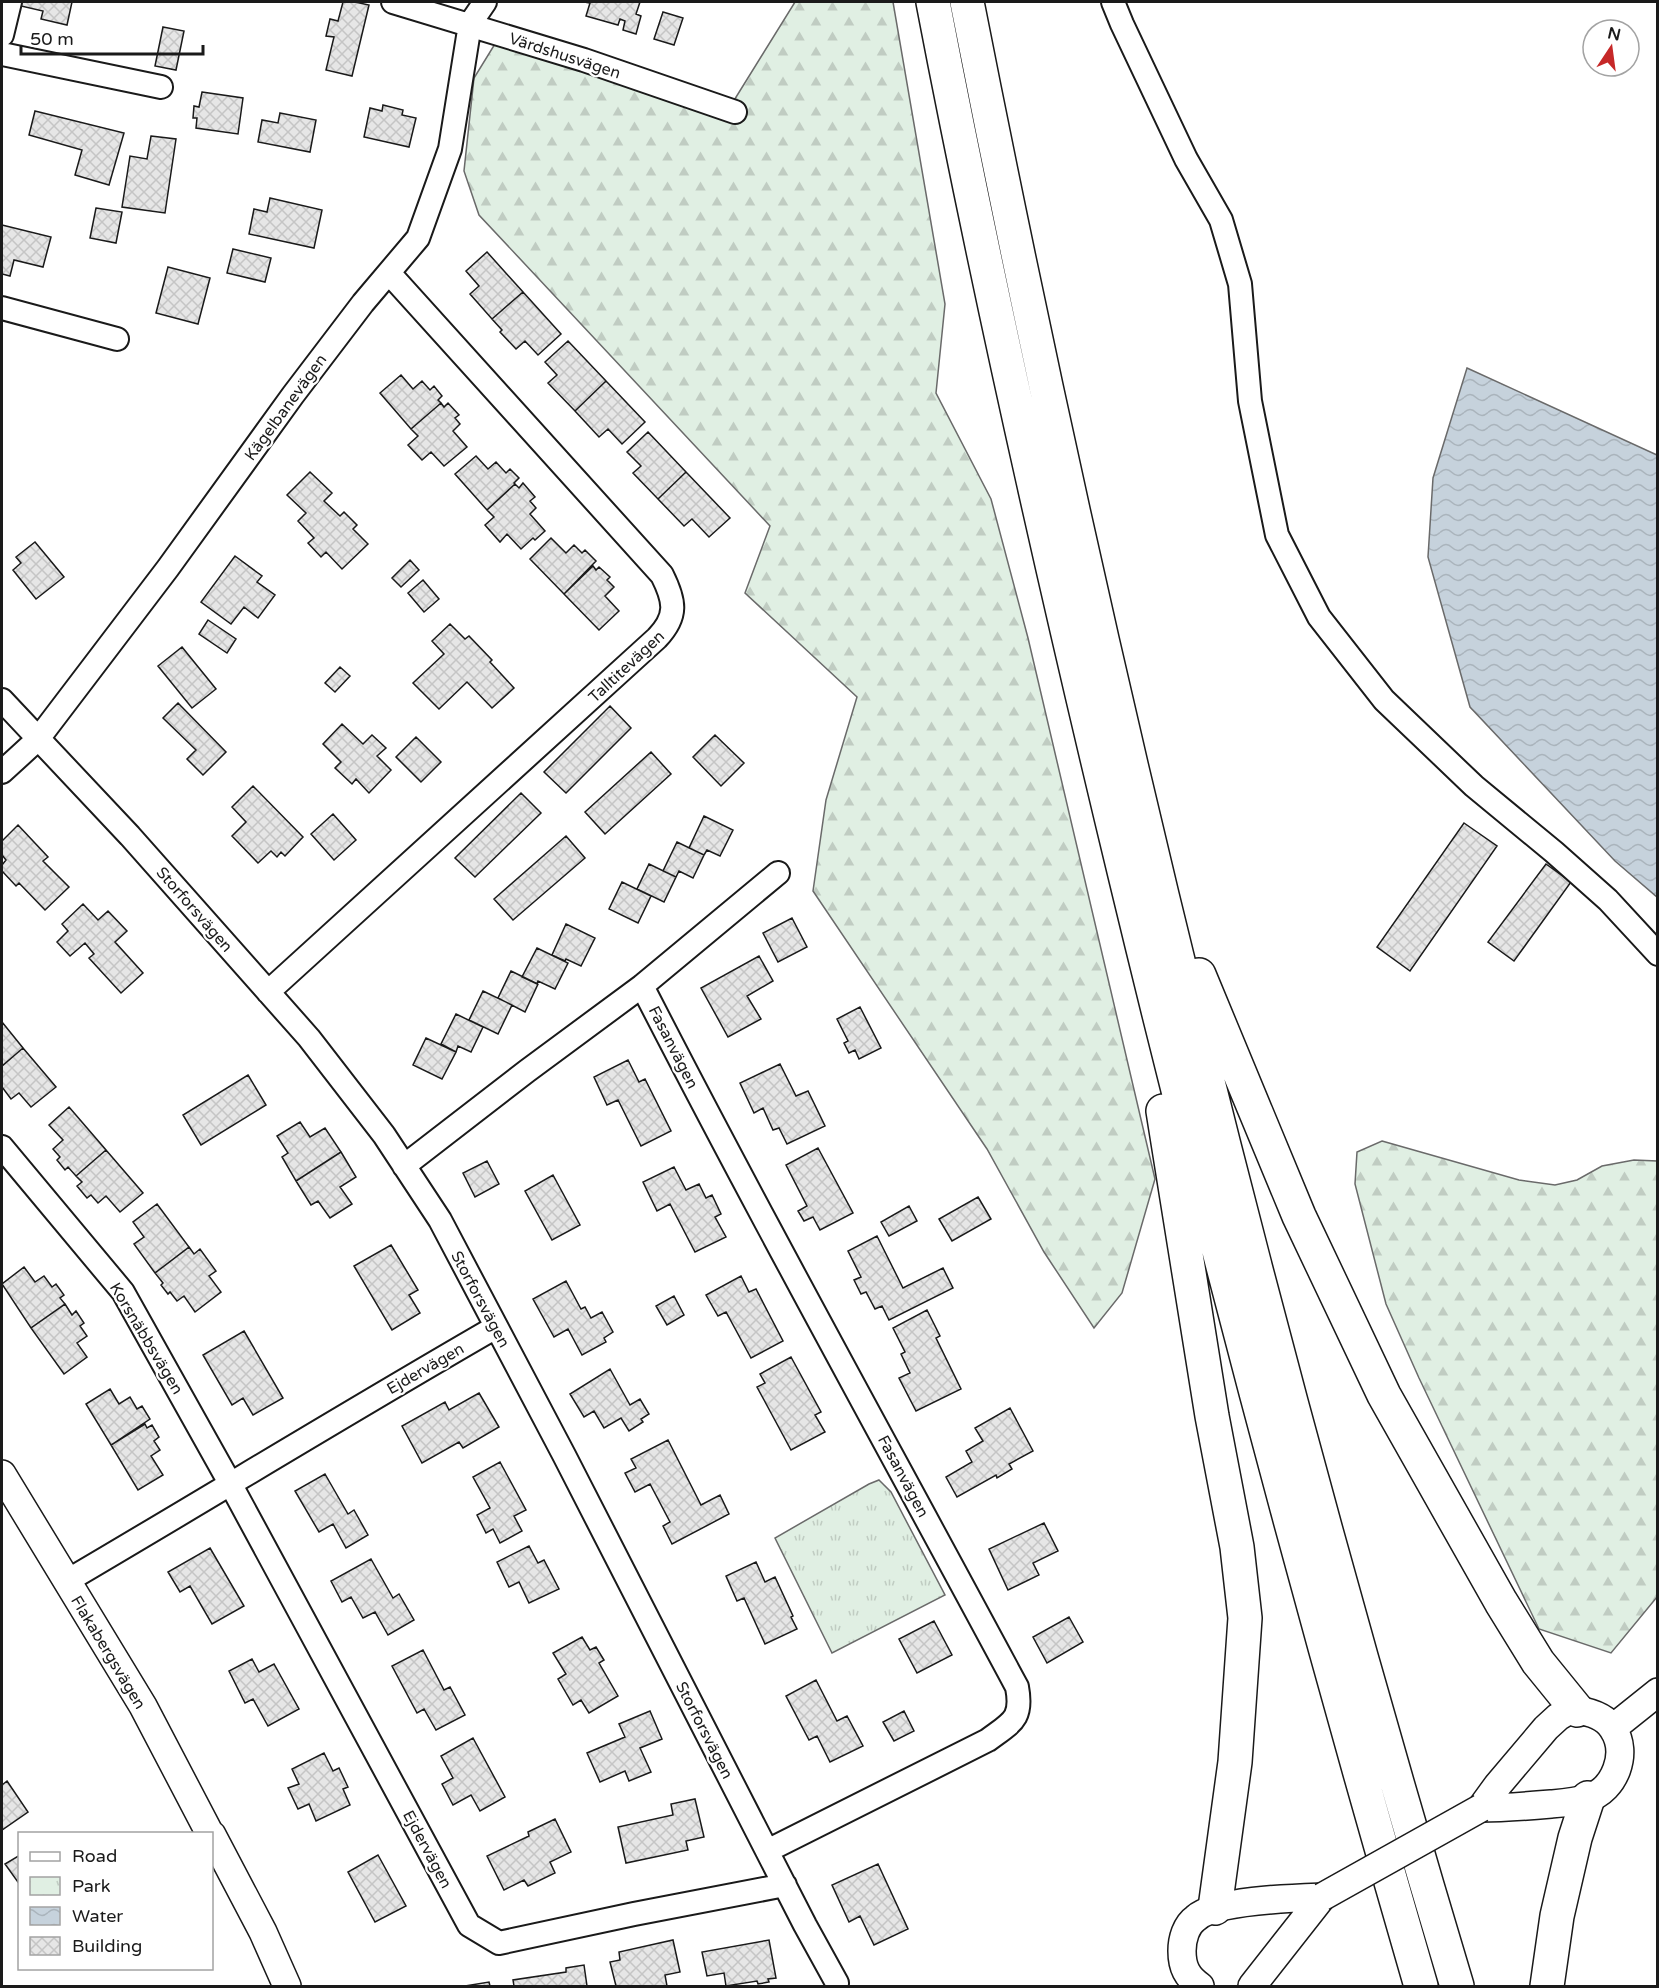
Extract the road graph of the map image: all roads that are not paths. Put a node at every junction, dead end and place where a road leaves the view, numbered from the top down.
1 (10, 2) edge
2 (393, 2) edge
3 (485, 2) edge
4 (933, 2) edge
5 (967, 2) edge
6 (1113, 2) edge
7 (470, 24) junction
8 (2, 35) edge
9 (2, 54) edge
10 (161, 87) dead end
11 (735, 112) dead end
12 (389, 273) junction
13 (2, 308) edge
14 (117, 339) dead end
15 (2, 700) edge
16 (38, 739) junction
17 (2, 772) edge
18 (778, 873) dead end
19 (1141, 877) junction
20 (1658, 954) edge
21 (642, 986) junction
22 (268, 992) junction
23 (2, 1147) edge
24 (404, 1166) junction
25 (496, 1327) junction
26 (2, 1474) edge
27 (231, 1485) junction
28 (67, 1581) junction
29 (1658, 1692) edge
30 (1577, 1710) junction
31 (1613, 1728) junction
32 (1588, 1798) junction
33 (1481, 1809) junction
34 (210, 1832) edge
35 (213, 1838) edge
36 (767, 1851) junction
37 (785, 1885) junction
38 (1322, 1897) junction
39 (1215, 1908) junction
40 (837, 1983) dead end
41 (1191, 1984) edge
42 (287, 1986) edge
43 (1252, 1986) edge
44 (1421, 1986) edge
45 (1457, 1986) edge
46 (1547, 1986) edge

1 - 8 street
2 - 7 street, Värdshusvägen
3 - 7 street, Kägelbanevägen
4 - 19 highway
5 - 19 highway
6 - 20 street
7 - 11 street, Värdshusvägen
7 - 12 street, Kägelbanevägen
9 - 10 street
12 - 16 street, Kägelbanevägen
12 - 22 street, Talltitevägen
13 - 14 street
15 - 16 street, Storforsvägen
16 - 17 street, Kägelbanevägen
16 - 22 street, Storforsvägen
18 - 21 street, Fasanvägen
19 - 30 highway
19 - 39 highway
19 - 44 highway
19 - 45 highway
21 - 24 street, Fasanvägen
21 - 36 street, Fasanvägen
22 - 24 street, Storforsvägen
23 - 27 street, Korsnäbbsvägen
24 - 25 street, Storforsvägen
25 - 27 street, Ejdervägen
25 - 36 street, Storforsvägen
26 - 28 street, Flakabergsvägen
27 - 28 street, Ejdervägen
27 - 37 street, Ejdervägen
28 - 34 street, Flakabergsvägen
29 - 31 street
30 - 31 street
30 - 33 street
31 - 32 street
32 - 33 street
32 - 46 highway
33 - 38 street, bridge
35 - 42 street, Flakabergsvägen
36 - 37 street, Storforsvägen
37 - 40 street, Storforsvägen
38 - 39 street
38 - 43 street
39 - 41 street

